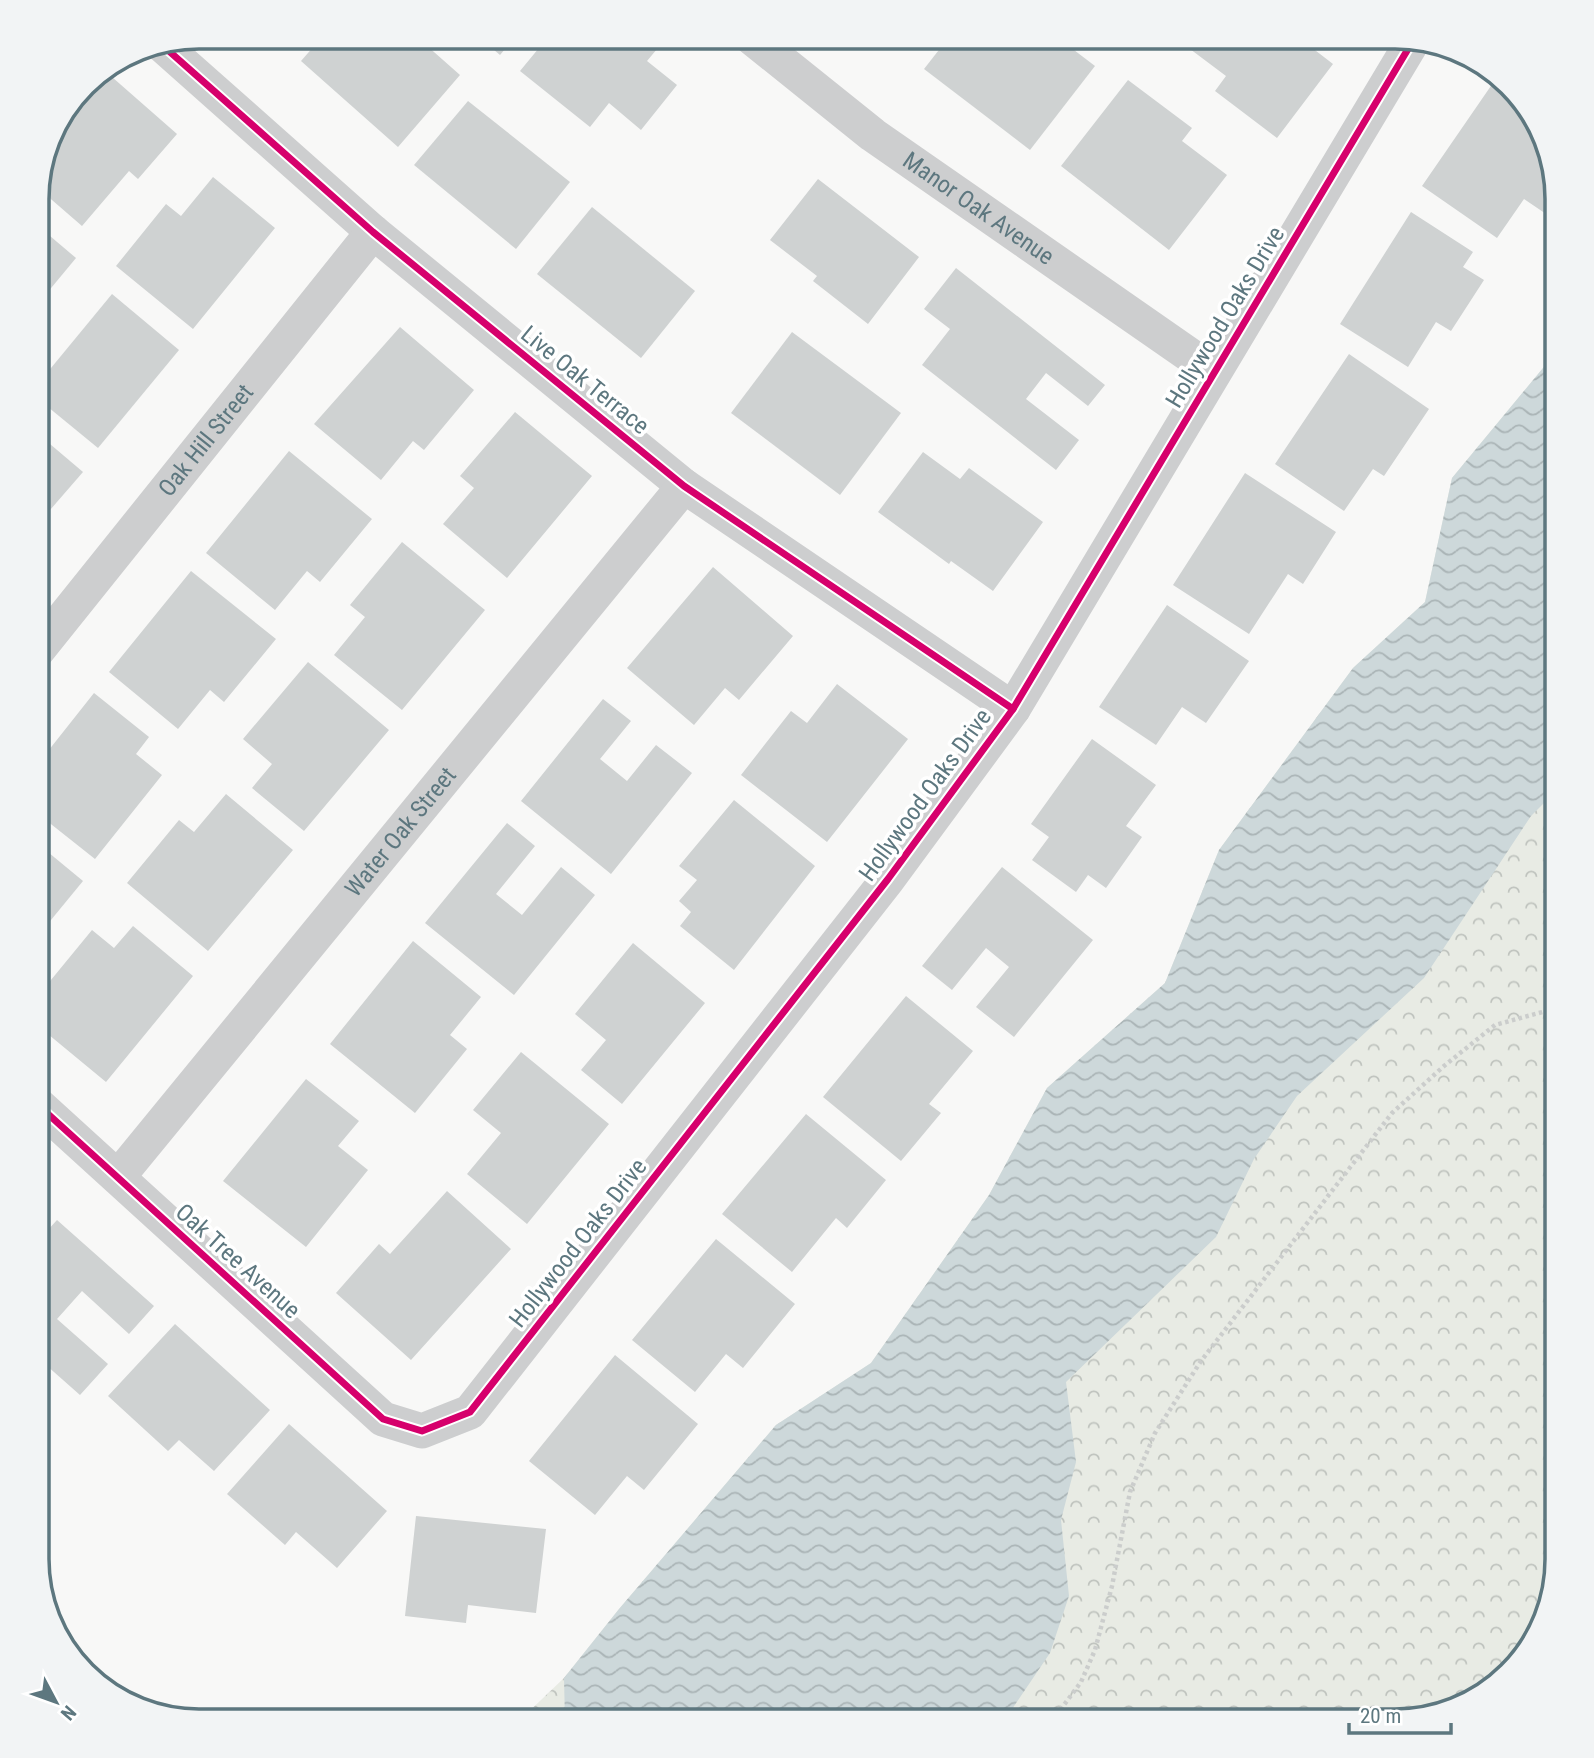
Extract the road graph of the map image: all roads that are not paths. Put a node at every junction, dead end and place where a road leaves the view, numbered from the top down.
1 (766, 49) edge
2 (1406, 49) edge
3 (171, 52) edge
4 (373, 232) junction
5 (1214, 372) junction
6 (684, 486) junction
7 (49, 636) edge
8 (1013, 709) junction
9 (49, 1115) edge
10 (118, 1177) junction
11 (422, 1431) joint

1 - 5 street, Manor Oak Avenue
2 - 5 street, Hollywood Oaks Drive
3 - 4 street, Live Oak Terrace
4 - 6 street, Live Oak Terrace
4 - 7 street, Oak Hill Street
5 - 8 street, Hollywood Oaks Drive
6 - 8 street, Live Oak Terrace
6 - 10 street, Water Oak Street
8 - 11 street, Hollywood Oaks Drive
9 - 10 street, Oak Tree Avenue
10 - 11 street, Oak Tree Avenue

